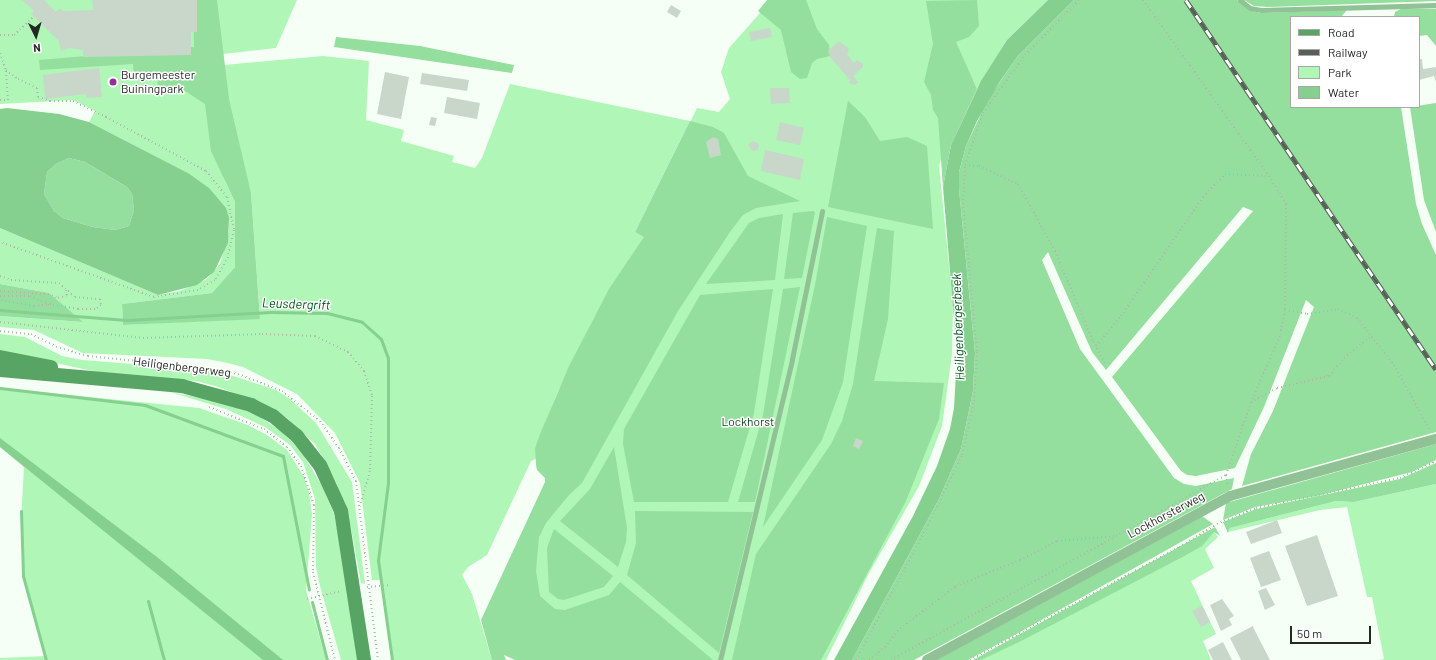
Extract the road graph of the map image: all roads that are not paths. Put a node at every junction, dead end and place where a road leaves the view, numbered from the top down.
1 (1240, 0) edge
2 (1436, 5) edge
3 (822, 211) dead end
4 (0, 357) edge
5 (0, 370) edge
6 (102, 378) junction
7 (1434, 436) edge
8 (364, 660) edge
9 (720, 660) edge
10 (927, 660) edge

1 - 2 lane
3 - 9 lane
4 - 6 main road, Heiligenbergerweg
5 - 6 main road, Heiligenbergerweg
6 - 8 main road, Heiligenbergerweg
7 - 10 street, Lockhorsterweg

